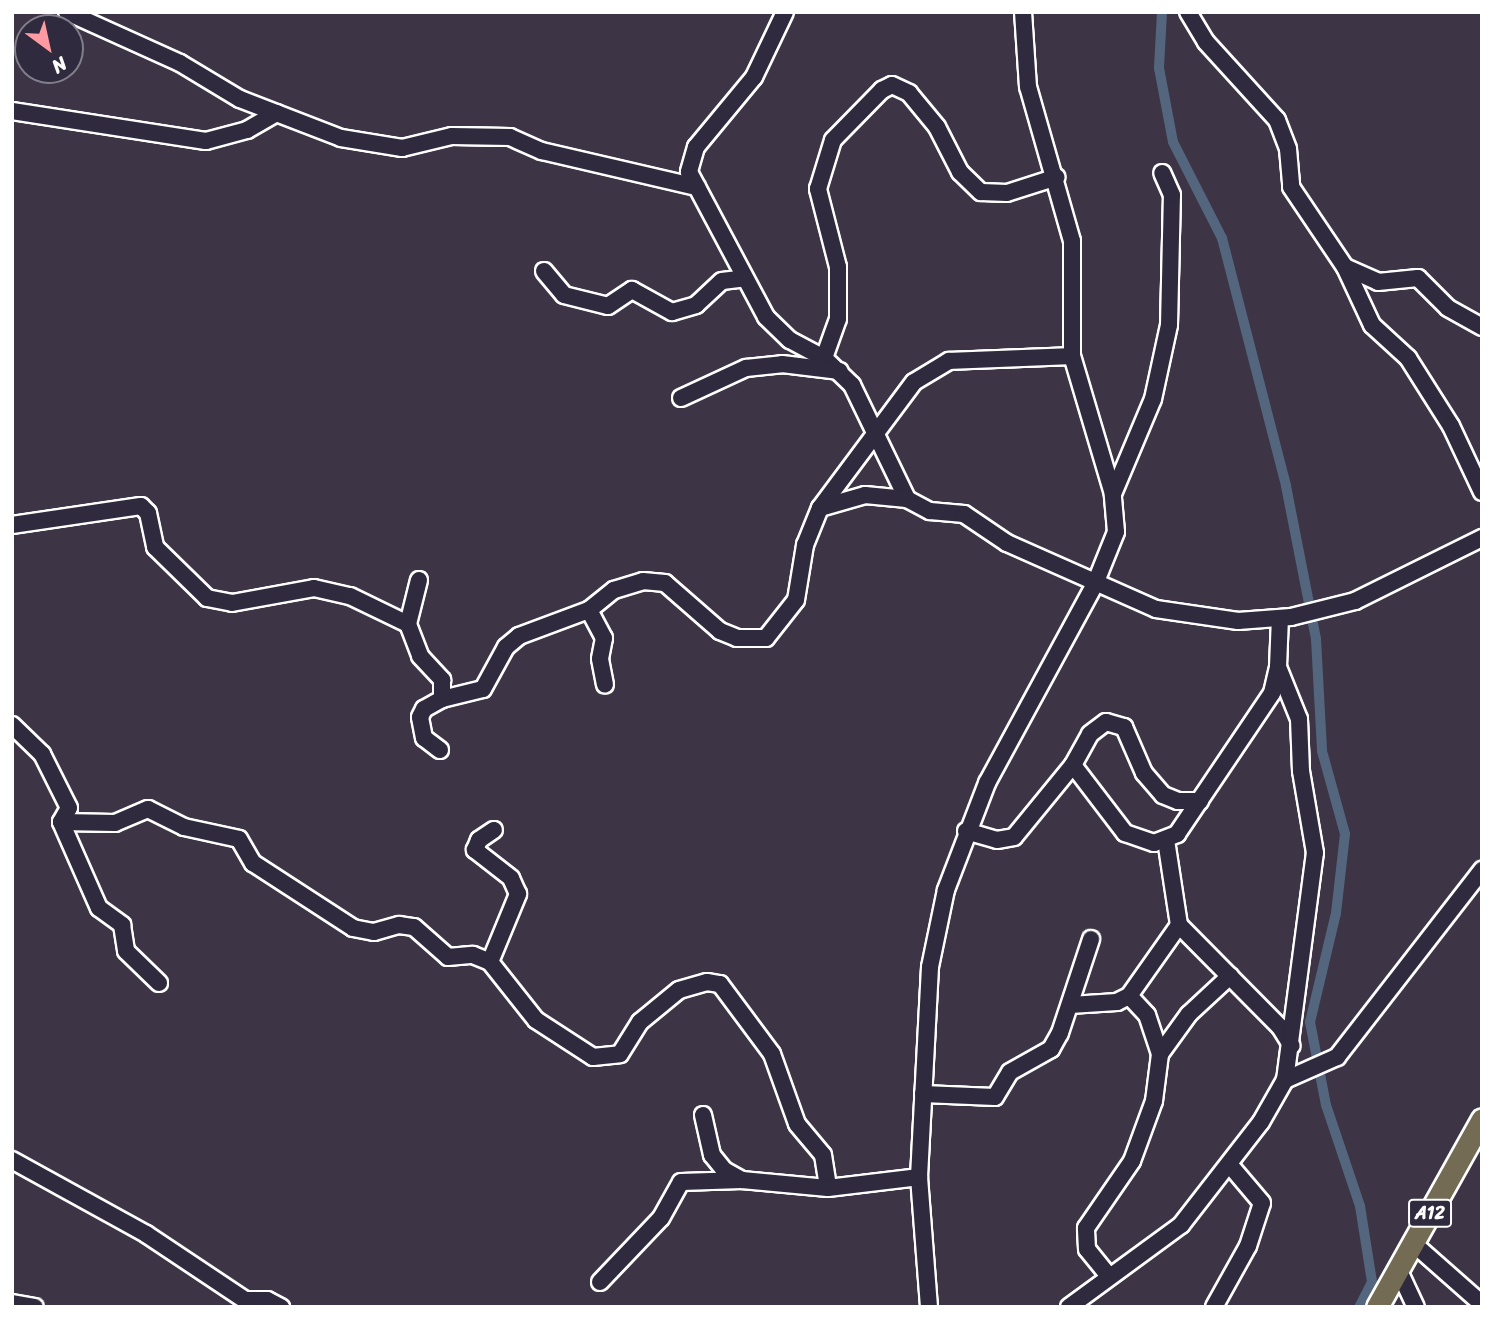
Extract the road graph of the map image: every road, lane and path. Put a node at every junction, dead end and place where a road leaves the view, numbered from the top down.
1 (67, 12) edge
2 (785, 12) edge
3 (1023, 12) edge
4 (1188, 12) edge
5 (12, 111) edge
6 (276, 113) junction
7 (1162, 173) dead end
8 (1057, 177) junction
9 (696, 187) junction
10 (1345, 267) junction
11 (544, 271) dead end
12 (745, 278) junction
13 (1482, 327) edge
14 (1072, 356) junction
15 (824, 358) junction
16 (840, 371) junction
17 (681, 398) dead end
18 (875, 434) junction
19 (1482, 492) edge
20 (1113, 495) junction
21 (907, 499) junction
22 (820, 508) junction
23 (12, 525) edge
24 (1482, 538) edge
25 (419, 580) dead end
26 (1095, 584) junction
27 (589, 610) junction
28 (1285, 617) junction
29 (408, 624) junction
30 (1278, 667) junction
31 (605, 685) dead end
32 (442, 699) junction
33 (12, 725) edge
34 (440, 750) dead end
35 (1073, 765) junction
36 (1200, 801) junction
37 (61, 822) junction
38 (494, 830) dead end
39 (966, 831) junction
40 (1166, 840) junction
41 (1482, 870) edge
42 (1179, 925) junction
43 (1091, 939) dead end
44 (490, 962) junction
45 (1230, 976) junction
46 (159, 983) dead end
47 (1129, 996) junction
48 (1070, 1005) junction
49 (1292, 1045) junction
50 (1160, 1054) junction
51 (1285, 1080) junction
52 (923, 1094) junction
53 (703, 1115) dead end
54 (1482, 1119) edge
55 (12, 1160) edge
56 (1229, 1164) junction
57 (919, 1177) junction
58 (742, 1180) junction
59 (828, 1188) junction
60 (1414, 1244) junction
61 (1399, 1271) junction
62 (1108, 1275) junction
63 (600, 1282) dead end
64 (12, 1303) edge
65 (1482, 1304) edge
66 (35, 1307) edge
67 (281, 1307) edge
68 (929, 1307) edge
69 (1069, 1307) edge
70 (1214, 1307) edge
71 (1377, 1307) edge
72 (1416, 1307) edge

1 - 6 street
2 - 9 street
3 - 8 street
4 - 10 street
5 - 6 street
6 - 9 street
7 - 20 street
8 - 14 street
8 - 15 street
9 - 12 street
10 - 13 street
10 - 19 street
11 - 12 street
12 - 15 street
14 - 18 street
14 - 20 street
15 - 16 street
16 - 17 street
16 - 18 street
18 - 21 street
18 - 22 street
20 - 26 street
21 - 22 street
21 - 26 street
22 - 27 street
23 - 29 street
24 - 28 street
25 - 29 street
26 - 28 street
26 - 39 street
27 - 31 street
27 - 32 street
28 - 30 street
29 - 32 street
30 - 36 street
30 - 49 street
32 - 34 street
33 - 37 street
35 - 36 street
35 - 39 street
35 - 40 street
36 - 40 street
37 - 44 street
37 - 46 street
38 - 44 street
39 - 52 street
40 - 42 street
41 - 51 street
42 - 45 street
42 - 47 street
43 - 48 street
44 - 59 street
45 - 49 street
45 - 50 street
47 - 48 street
47 - 50 street
48 - 52 street
49 - 51 street
50 - 62 street
51 - 56 street
52 - 57 street
53 - 58 street
54 - 60 main road, A12
55 - 67 street
56 - 62 street
56 - 70 street
57 - 59 street
57 - 68 street
58 - 59 street
58 - 63 street
60 - 61 main road, A12
60 - 65 street
61 - 71 main road, A12
61 - 72 street
62 - 69 street
64 - 66 street

